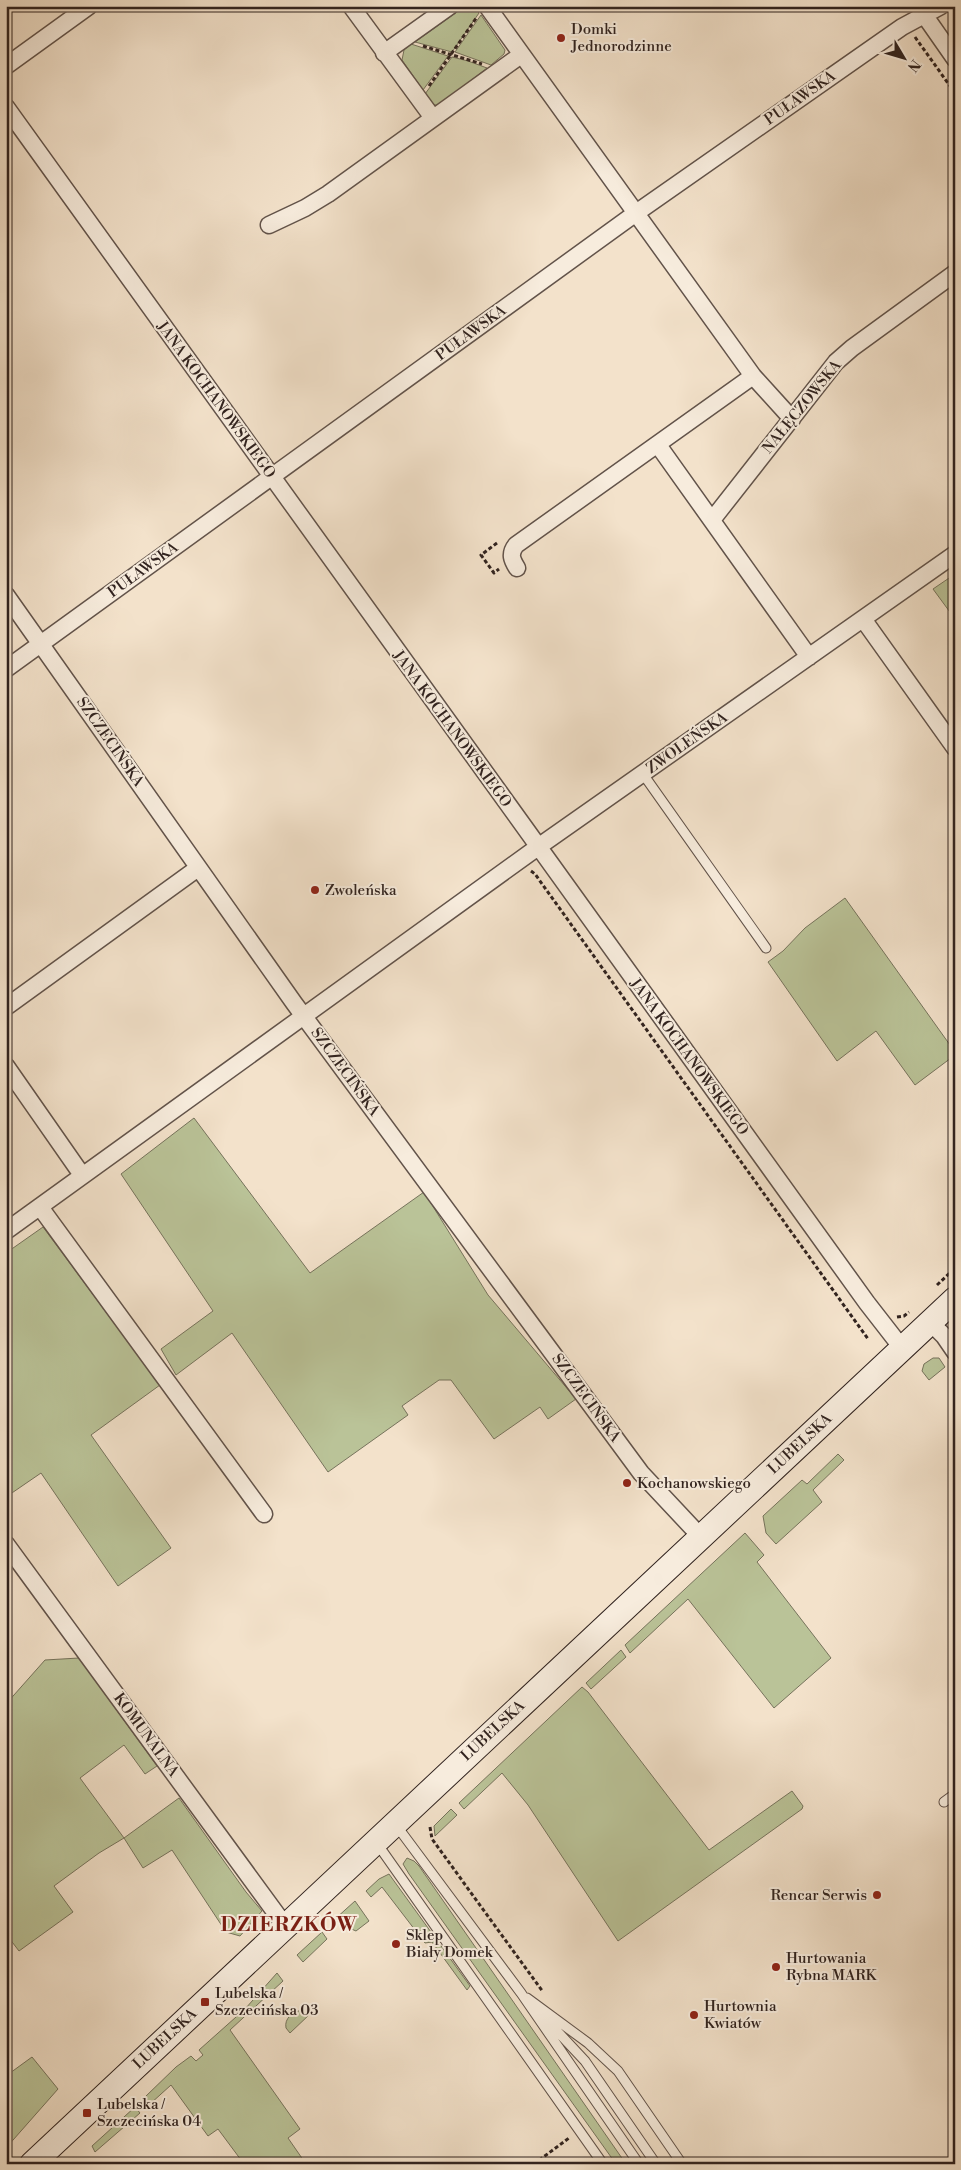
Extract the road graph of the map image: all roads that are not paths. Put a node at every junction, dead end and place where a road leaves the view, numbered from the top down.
1 (89, 6) edge
2 (351, 6) edge
3 (450, 6) edge
4 (942, 6) edge
5 (483, 10) edge
6 (921, 11) edge
7 (384, 53) junction
8 (521, 55) junction
9 (955, 59) edge
10 (6, 66) edge
11 (6, 107) edge
12 (433, 118) junction
13 (636, 213) junction
14 (268, 226) dead end
15 (955, 273) edge
16 (754, 376) junction
17 (792, 419) junction
18 (658, 444) junction
19 (272, 476) junction
20 (712, 520) junction
21 (955, 554) edge
22 (517, 568) dead end
23 (6, 595) edge
24 (863, 619) junction
25 (42, 644) junction
26 (808, 657) junction
27 (6, 669) edge
28 (955, 748) edge
29 (643, 774) junction
30 (538, 848) junction
31 (198, 868) junction
32 (766, 948) dead end
33 (6, 1006) edge
34 (304, 1016) junction
35 (6, 1066) edge
36 (82, 1175) junction
37 (40, 1206) junction
38 (6, 1231) edge
39 (945, 1293) edge
40 (921, 1315) junction
41 (902, 1348) junction
42 (955, 1352) edge
43 (264, 1514) dead end
44 (701, 1537) junction
45 (6, 1544) edge
46 (955, 1794) edge
47 (944, 1802) dead end
48 (395, 1824) junction
49 (376, 1842) junction
50 (286, 1927) junction
51 (521, 1993) junction
52 (32, 2164) edge
53 (603, 2164) edge
54 (639, 2164) edge
55 (656, 2164) edge
56 (682, 2164) edge

1 - 10 street
2 - 7 street
3 - 7 street
4 - 6 street, PUŁAWSKA
5 - 8 street
6 - 9 street
6 - 13 street, PUŁAWSKA
7 - 12 street
8 - 12 street
8 - 13 street
11 - 19 street, JANA KOCHANOWSKIEGO
12 - 14 street
13 - 16 street
13 - 19 street, PUŁAWSKA
15 - 17 street, NAŁĘCZOWSKA
16 - 17 street
16 - 18 street
17 - 20 street, NAŁĘCZOWSKA
18 - 20 street
18 - 22 street
19 - 25 street, PUŁAWSKA
19 - 30 street, JANA KOCHANOWSKIEGO
20 - 26 street
21 - 24 street, ZWOLEŃSKA
23 - 25 street, SZCZECIŃSKA
24 - 26 street, ZWOLEŃSKA
24 - 28 street
25 - 27 street, PUŁAWSKA
25 - 31 street, SZCZECIŃSKA
26 - 29 street, ZWOLEŃSKA
29 - 30 street, ZWOLEŃSKA
29 - 32 lane
30 - 34 street, ZWOLEŃSKA
30 - 41 street, JANA KOCHANOWSKIEGO
31 - 33 street
31 - 34 street, SZCZECIŃSKA
34 - 36 street, ZWOLEŃSKA
34 - 44 street, SZCZECIŃSKA
35 - 36 street
36 - 37 street, ZWOLEŃSKA
37 - 38 street, ZWOLEŃSKA
37 - 43 street
39 - 40 main road, LUBELSKA
40 - 41 main road, LUBELSKA
40 - 42 street
41 - 44 main road, LUBELSKA
44 - 48 main road, LUBELSKA
45 - 50 street, KOMUNALNA
46 - 47 lane
48 - 49 main road, LUBELSKA
48 - 51 lane
49 - 50 main road, LUBELSKA
49 - 53 lane
50 - 52 main road, LUBELSKA
51 - 54 lane
51 - 55 lane
51 - 56 lane

